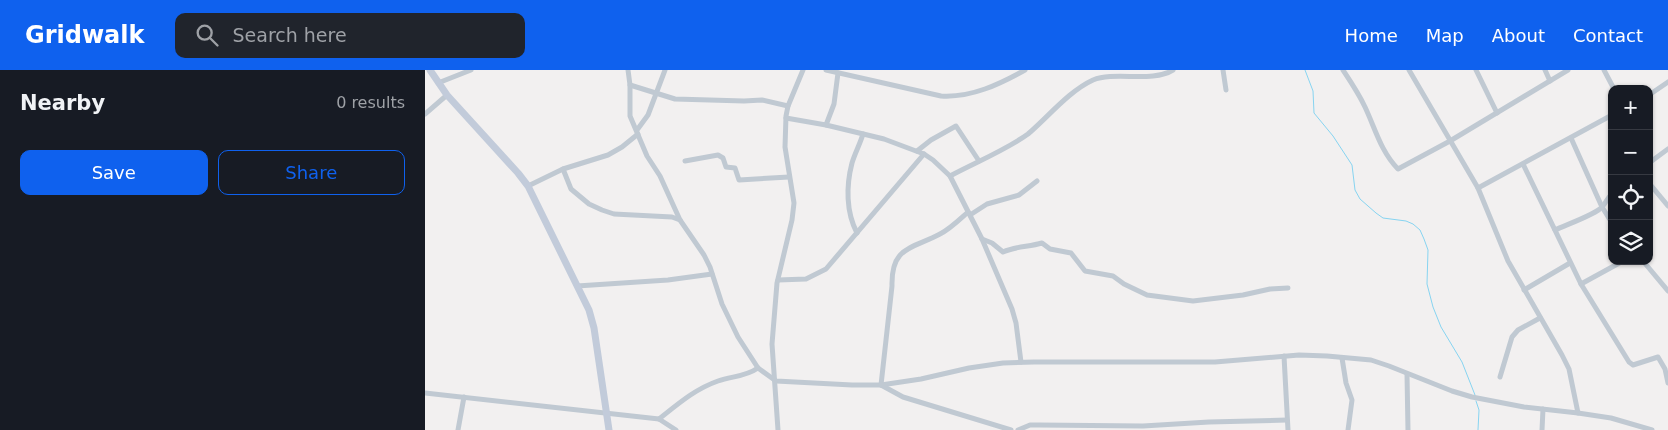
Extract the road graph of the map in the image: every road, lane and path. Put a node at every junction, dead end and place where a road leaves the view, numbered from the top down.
1 (430, 70) edge
2 (471, 70) edge
3 (628, 70) edge
4 (665, 70) edge
5 (803, 70) edge
6 (826, 70) edge
7 (1025, 70) edge
8 (1173, 70) edge
9 (1223, 70) edge
10 (1343, 70) edge
11 (1409, 70) edge
12 (1476, 70) edge
13 (1545, 70) edge
14 (1568, 70) edge
15 (1604, 70) edge
16 (838, 73) junction
17 (1550, 81) junction
18 (1668, 82) edge
19 (438, 83) junction
20 (1612, 85) edge
21 (630, 86) junction
22 (1226, 90) dead end
23 (1653, 92) edge
24 (656, 94) junction
25 (447, 95) junction
26 (788, 106) junction
27 (1497, 113) junction
28 (425, 114) edge
29 (1608, 117) edge
30 (786, 118) junction
31 (827, 125) junction
32 (637, 132) junction
33 (863, 134) junction
34 (1571, 138) junction
35 (1450, 141) junction
36 (1668, 149) edge
37 (917, 151) junction
38 (923, 154) junction
39 (1653, 160) edge
40 (685, 161) dead end
41 (979, 161) junction
42 (1523, 164) junction
43 (563, 169) junction
44 (950, 176) junction
45 (789, 177) junction
46 (1037, 181) dead end
47 (529, 186) junction
48 (1477, 188) junction
49 (1653, 188) edge
50 (1608, 198) edge
51 (1668, 206) edge
52 (1602, 207) junction
53 (969, 214) junction
54 (680, 220) junction
55 (1610, 220) edge
56 (1555, 230) junction
57 (857, 233) junction
58 (982, 239) junction
59 (1571, 263) junction
60 (1616, 265) edge
61 (1646, 265) edge
62 (712, 274) junction
63 (778, 280) junction
64 (1581, 284) junction
65 (577, 286) junction
66 (1289, 288) dead end
67 (1524, 290) junction
68 (1668, 291) edge
69 (1540, 318) junction
70 (1284, 356) junction
71 (1342, 358) junction
72 (1021, 362) junction
73 (759, 368) junction
74 (1667, 368) edge
75 (1407, 374) junction
76 (1500, 377) dead end
77 (776, 380) junction
78 (1668, 382) edge
79 (881, 384) junction
80 (425, 393) edge
81 (464, 397) junction
82 (1543, 409) junction
83 (1578, 412) junction
84 (608, 413) junction
85 (659, 419) junction
86 (1287, 420) junction
87 (1001, 429) edge
88 (457, 430) edge
89 (609, 430) edge
90 (676, 430) edge
91 (779, 430) edge
92 (1011, 430) edge
93 (1018, 430) edge
94 (1288, 430) edge
95 (1348, 430) edge
96 (1408, 430) edge
97 (1542, 430) edge
98 (1652, 430) edge

1 - 19 street
2 - 19 street
3 - 21 street
4 - 24 street
5 - 26 street
6 - 16 street
7 - 16 street
8 - 41 street
9 - 22 street
10 - 35 street
11 - 35 street
12 - 27 street
13 - 17 street
14 - 17 street
15 - 20 street
16 - 31 street
17 - 27 street
18 - 23 street
19 - 25 street
21 - 24 street
21 - 32 street
24 - 26 street
24 - 32 street
25 - 28 street
25 - 47 street
26 - 30 street
27 - 35 street
29 - 34 street
30 - 31 street
30 - 45 street
31 - 33 street
32 - 43 street
32 - 54 street
33 - 37 street
33 - 57 street
34 - 42 street
34 - 52 street
35 - 48 street
36 - 39 street
37 - 38 street
37 - 41 street
38 - 44 street
38 - 57 street
40 - 45 street
41 - 44 street
42 - 48 street
42 - 56 street
43 - 47 street
43 - 54 street
44 - 53 street
45 - 63 street
46 - 53 street
47 - 65 street
48 - 67 street
49 - 51 street
50 - 52 street
52 - 55 street
52 - 56 street
53 - 58 street
53 - 79 street
54 - 62 street
56 - 59 street
57 - 63 street
58 - 66 street
58 - 72 street
59 - 64 street
59 - 67 street
60 - 64 street
61 - 68 street
62 - 65 street
62 - 73 street
63 - 77 street
64 - 74 street
65 - 84 street
67 - 69 street
69 - 76 street
69 - 83 street
70 - 71 street
70 - 72 street
70 - 86 street
71 - 75 street
71 - 95 street
72 - 79 street
73 - 77 street
73 - 85 street
74 - 78 street
75 - 82 street
75 - 96 street
77 - 79 street
77 - 91 street
79 - 87 street
80 - 81 street
81 - 84 street
81 - 88 street
82 - 83 street
82 - 97 street
83 - 98 street
84 - 85 street
84 - 89 street
85 - 90 street
86 - 93 street
86 - 94 street
87 - 92 street

